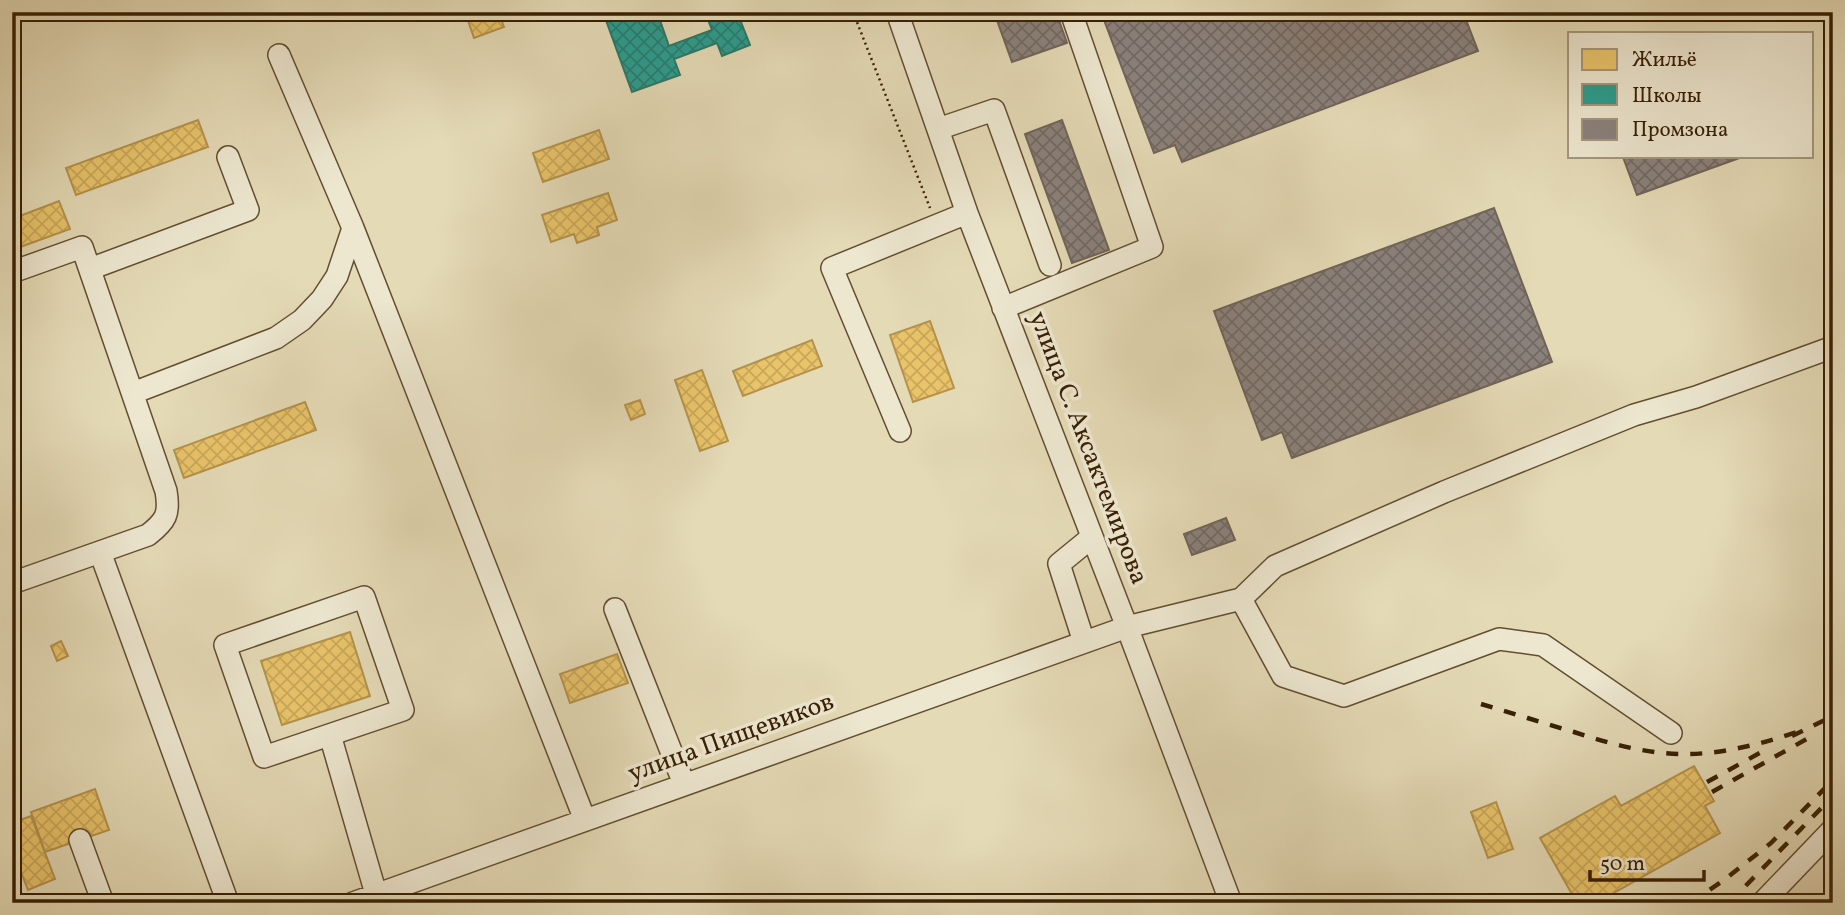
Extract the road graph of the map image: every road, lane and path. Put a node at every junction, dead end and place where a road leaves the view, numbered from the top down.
1 (853, 12) edge
2 (897, 12) edge
3 (1071, 12) edge
4 (279, 55) dead end
5 (938, 129) junction
6 (228, 157) dead end
7 (967, 213) junction
8 (937, 225) junction
9 (353, 228) junction
10 (1050, 265) dead end
11 (90, 269) junction
12 (12, 272) edge
13 (1003, 308) junction
14 (1833, 348) edge
15 (133, 393) junction
16 (900, 430) dead end
17 (1092, 537) junction
18 (100, 552) junction
19 (12, 583) edge
20 (1241, 599) junction
21 (615, 609) dead end
22 (1127, 627) junction
23 (1084, 642) junction
24 (1671, 733) dead end
25 (330, 735) junction
26 (684, 784) junction
27 (585, 820) junction
28 (1833, 830) edge
29 (80, 840) dead end
30 (376, 894) junction
31 (103, 903) edge
32 (228, 903) edge
33 (353, 903) edge
34 (1231, 903) edge
35 (1762, 903) edge

1 - 8 path
2 - 5 street, улица С. Аксактемирова
3 - 13 street
4 - 9 street
5 - 7 street, улица С. Аксактемирова
5 - 10 street
6 - 11 street
7 - 8 street
7 - 13 street, улица С. Аксактемирова
8 - 16 street
9 - 15 street
9 - 27 street
11 - 12 street
11 - 15 street
13 - 17 street, улица С. Аксактемирова
14 - 20 street
15 - 18 street
17 - 22 street, улица С. Аксактемирова
17 - 23 street
18 - 19 street
18 - 32 street
20 - 22 street, улица Пищевиков
20 - 24 street
21 - 26 street
22 - 23 street, улица Пищевиков
22 - 34 street, улица С. Аксактемирова
23 - 26 street, улица Пищевиков
25 - 25 street
25 - 30 street
26 - 27 street, улица Пищевиков
27 - 30 street, улица Пищевиков
28 - 35 street
29 - 31 street
30 - 33 street, улица Пищевиков

